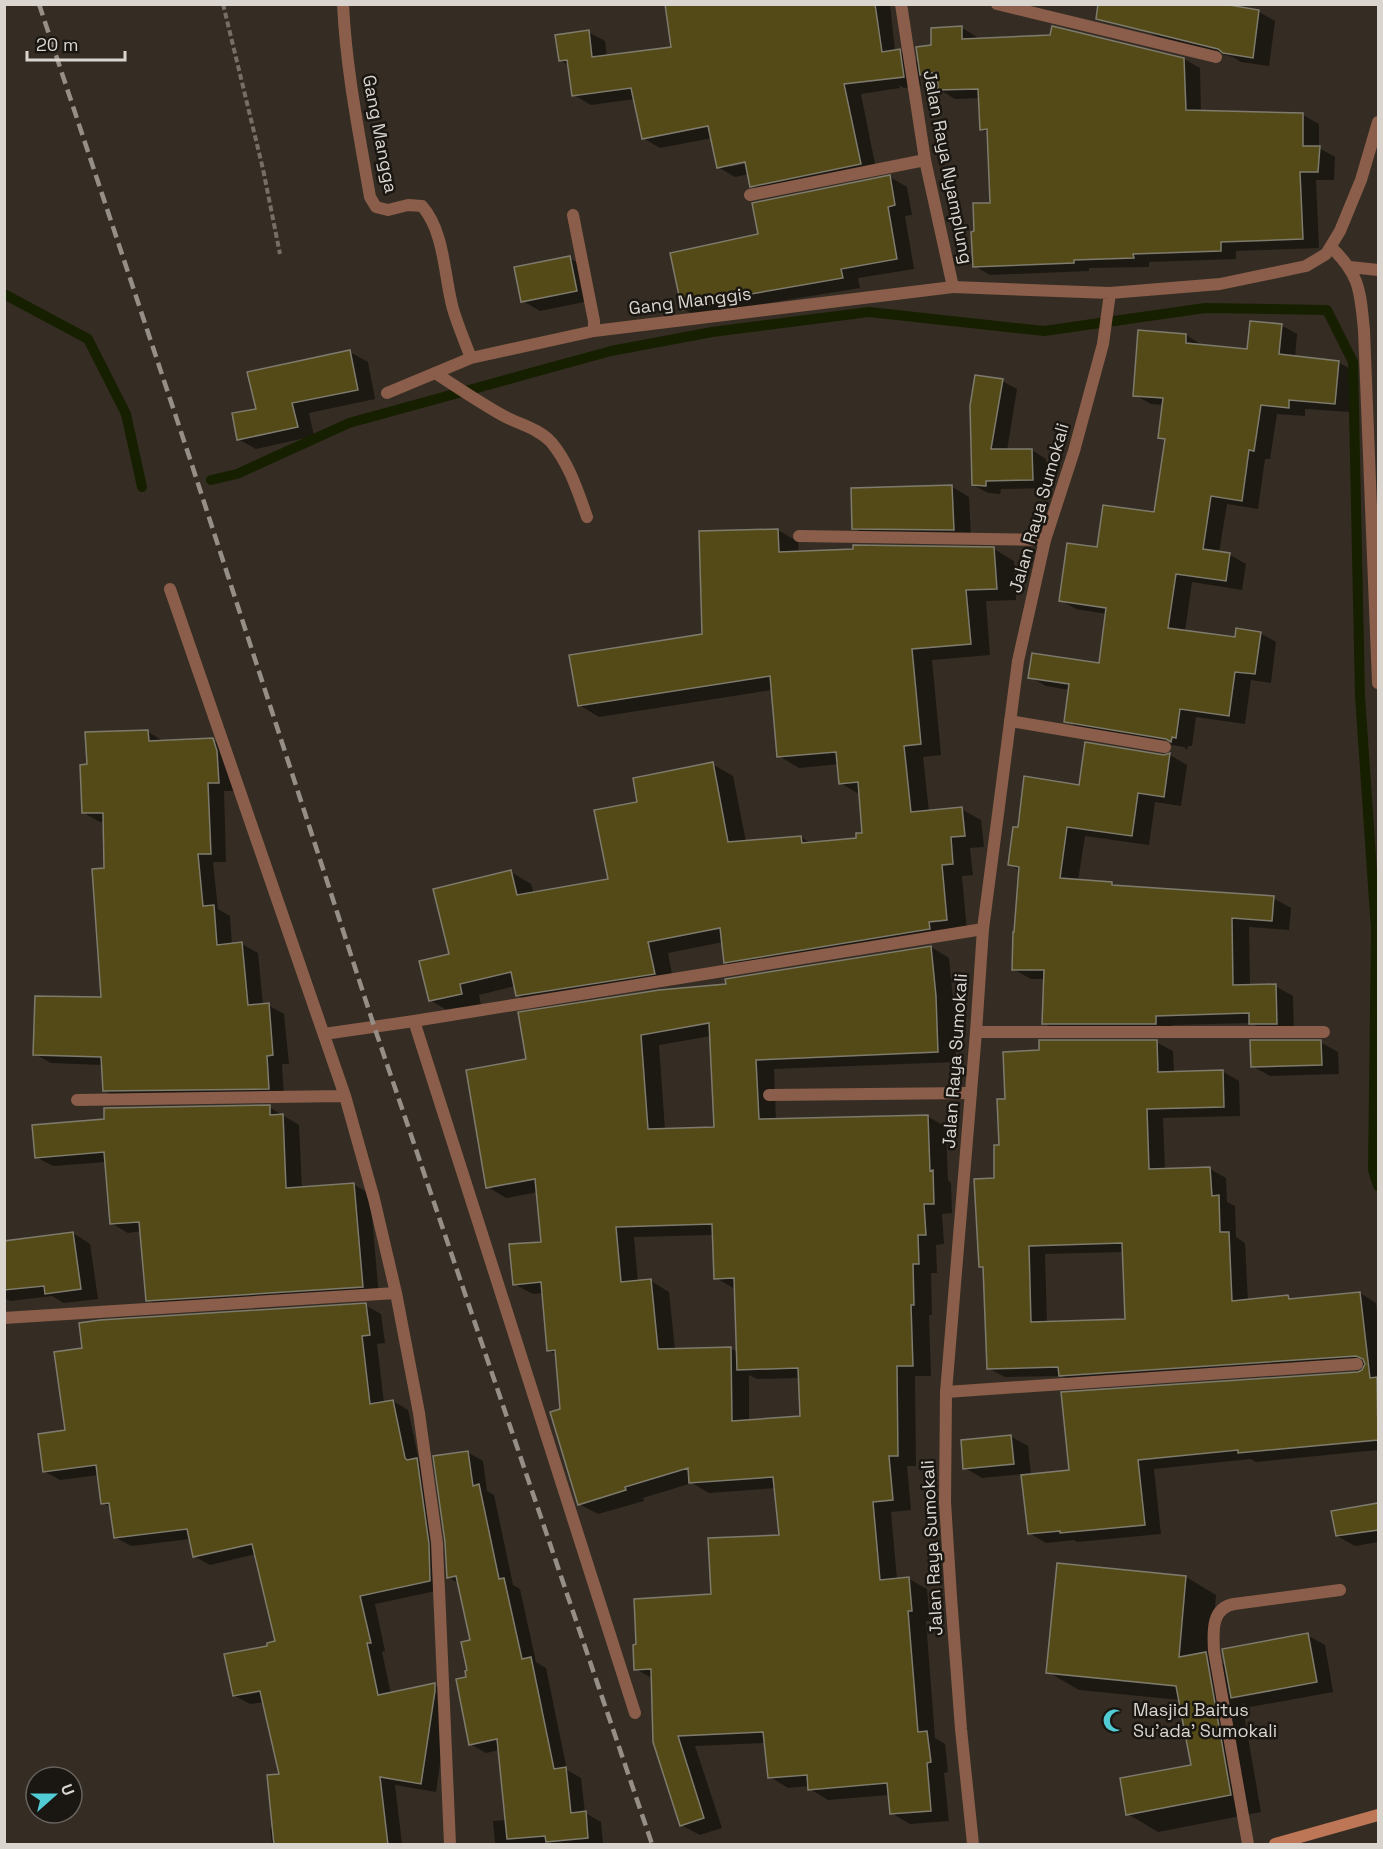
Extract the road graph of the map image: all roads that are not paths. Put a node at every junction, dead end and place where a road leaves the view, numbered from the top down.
1 (343, 4) edge
2 (901, 4) edge
3 (997, 4) edge
4 (1216, 57) dead end
5 (1378, 122) edge
6 (925, 160) junction
7 (750, 195) dead end
8 (573, 215) dead end
9 (1331, 248) junction
10 (1350, 267) junction
11 (1378, 270) edge
12 (953, 288) junction
13 (1110, 293) junction
14 (594, 331) junction
15 (471, 358) junction
16 (435, 373) junction
17 (387, 393) dead end
18 (587, 518) dead end
19 (799, 536) dead end
20 (1045, 540) junction
21 (170, 589) dead end
22 (1378, 683) edge
23 (1010, 721) junction
24 (1165, 747) dead end
25 (982, 929) junction
26 (414, 1021) junction
27 (976, 1032) junction
28 (1323, 1032) dead end
29 (324, 1034) junction
30 (971, 1092) junction
31 (769, 1095) dead end
32 (345, 1096) junction
33 (77, 1100) dead end
34 (396, 1293) junction
35 (4, 1318) edge
36 (1357, 1364) dead end
37 (946, 1392) junction
38 (1340, 1590) dead end
39 (635, 1713) dead end
40 (1378, 1815) edge
41 (450, 1845) edge
42 (973, 1845) edge
43 (1248, 1845) edge
44 (1275, 1845) edge

1 - 15 street, Gang Mangga
2 - 6 street, Jalan Raya Nyamplung
3 - 4 street
5 - 9 street
6 - 7 street
6 - 12 street, Jalan Raya Nyamplung
8 - 14 street
9 - 10 street
9 - 13 street, Jalan Raya Nyamplung
10 - 11 street
10 - 22 street
12 - 13 street, Jalan Raya Nyamplung
12 - 14 street, Gang Manggis
13 - 20 street, Jalan Raya Sumokali
14 - 15 street, Gang Manggis
15 - 16 street, Gang Manggis
16 - 17 street, Gang Manggis
16 - 18 street
19 - 20 street
20 - 23 street, Jalan Raya Sumokali
21 - 29 street
23 - 24 street
23 - 25 street, Jalan Raya Sumokali
25 - 26 street
25 - 27 street, Jalan Raya Sumokali
26 - 29 street
26 - 39 street
27 - 28 street
27 - 30 street, Jalan Raya Sumokali
29 - 32 street
30 - 31 street
30 - 37 street, Jalan Raya Sumokali
32 - 33 street
32 - 34 street
34 - 35 street
34 - 41 street
36 - 37 street
37 - 42 street, Jalan Raya Sumokali
38 - 43 street
40 - 44 main road

